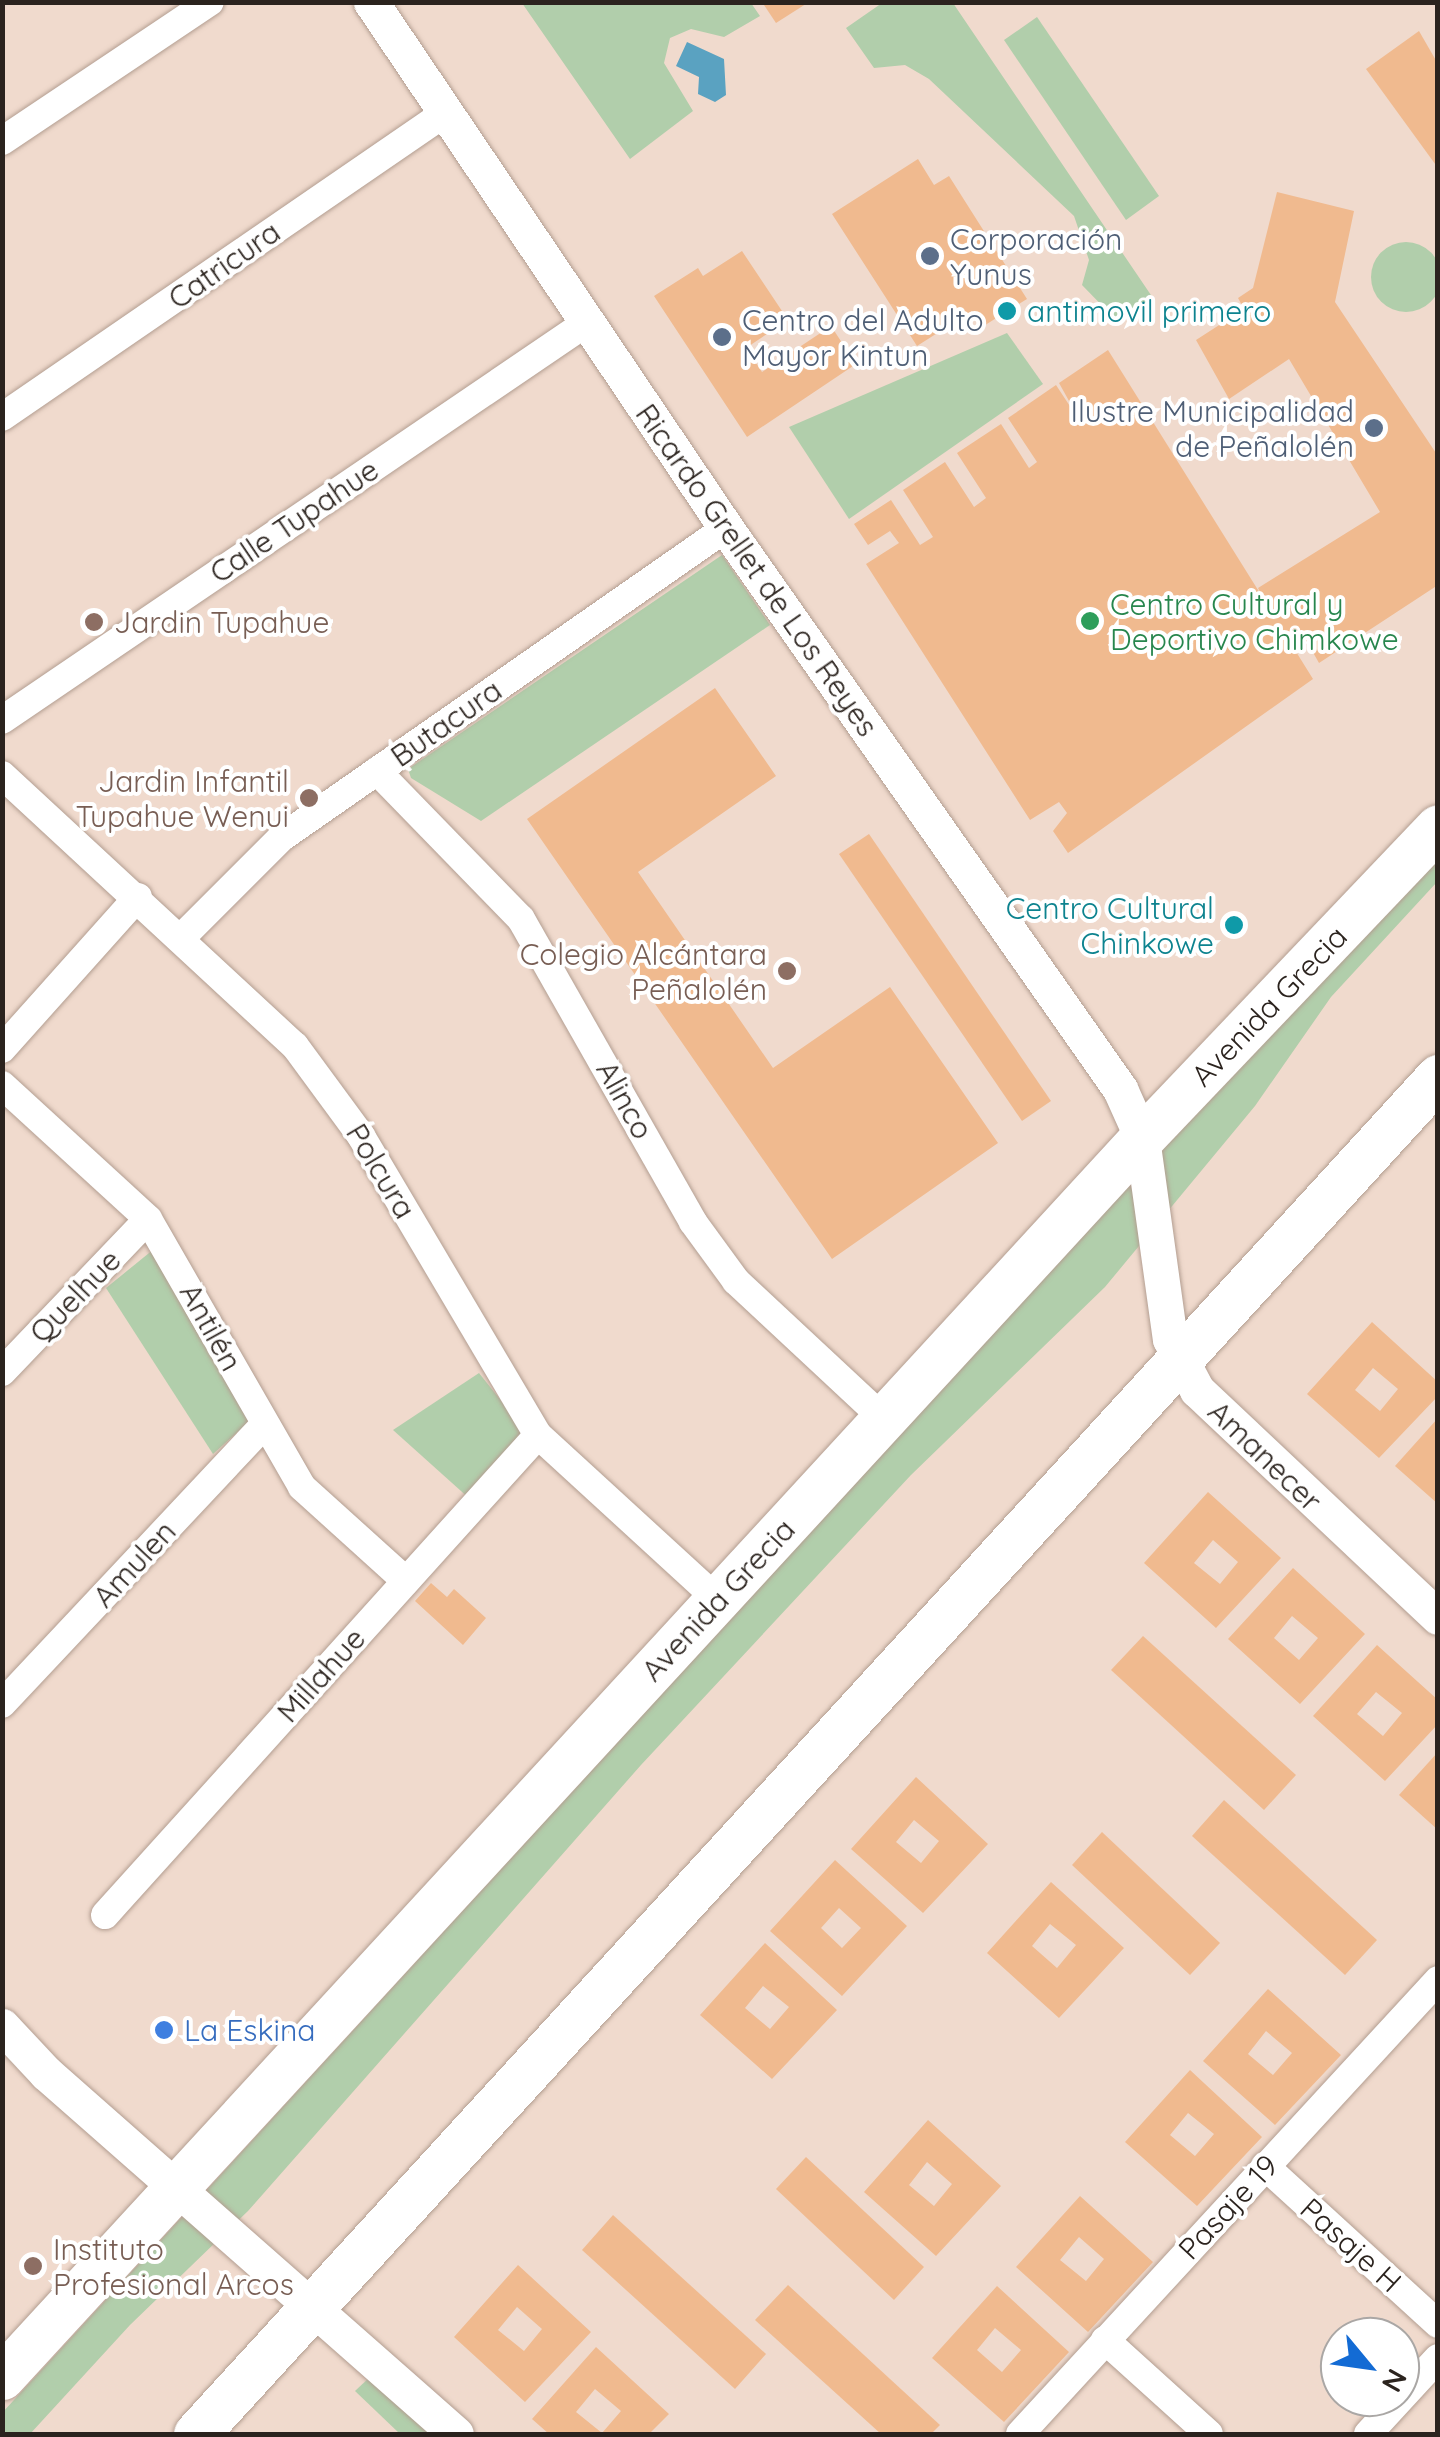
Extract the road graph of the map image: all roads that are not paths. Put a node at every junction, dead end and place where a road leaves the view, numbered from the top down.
1 (210, 2) edge
2 (371, 2) edge
3 (445, 113) junction
4 (2, 142) edge
5 (586, 324) junction
6 (2, 418) edge
7 (726, 528) junction
8 (2, 720) edge
9 (377, 771) junction
10 (2, 775) edge
11 (1438, 826) edge
12 (138, 897) junction
13 (182, 937) junction
14 (2, 1048) edge
15 (1438, 1077) edge
16 (2, 1085) edge
17 (1142, 1138) junction
18 (148, 1219) junction
19 (1180, 1362) junction
20 (2, 1372) edge
21 (884, 1419) junction
22 (264, 1424) junction
23 (538, 1435) junction
24 (406, 1580) junction
25 (718, 1600) junction
26 (1438, 1618) edge
27 (2, 1704) edge
28 (105, 1915) dead end
29 (1438, 1980) edge
30 (2, 2026) edge
31 (1266, 2166) junction
32 (178, 2184) junction
33 (314, 2304) junction
34 (1438, 2324) edge
35 (1105, 2340) junction
36 (1438, 2358) edge
37 (2, 2378) edge
38 (196, 2434) edge
39 (456, 2434) edge
40 (1020, 2434) edge
41 (1208, 2434) edge
42 (1368, 2434) edge

1 - 4 street
2 - 3 street, Ricardo Grellet de Los Reyes
3 - 5 street, Ricardo Grellet de Los Reyes
3 - 6 street, Catricura
5 - 7 street, Ricardo Grellet de Los Reyes
5 - 8 street, Calle Tupahue
7 - 9 street, Butacura
7 - 17 street, Ricardo Grellet de Los Reyes
9 - 13 street, Butacura
9 - 21 street, Alinco
10 - 12 street, Polcura
11 - 17 main road, Avenida Grecia
12 - 13 street, Polcura
12 - 14 street
13 - 23 street, Polcura
15 - 19 main road
16 - 18 street, Antilén
17 - 19 street, Amanecer
17 - 21 main road, Avenida Grecia
18 - 20 street, Quelhue
18 - 22 street, Antilén
19 - 26 street, Amanecer
19 - 33 main road
21 - 25 main road, Avenida Grecia
22 - 24 street, Antilén
22 - 27 street, Amulen
23 - 24 street, Millahue
23 - 25 street, Polcura
24 - 28 street, Millahue
25 - 32 main road, Avenida Grecia
29 - 31 street, Pasaje 19
30 - 32 street
31 - 34 street, Pasaje H
31 - 35 street, Pasaje 19
32 - 33 street
32 - 37 main road, Avenida Grecia
33 - 38 main road
33 - 39 street
35 - 40 street, Pasaje 19
35 - 41 street
36 - 42 street

